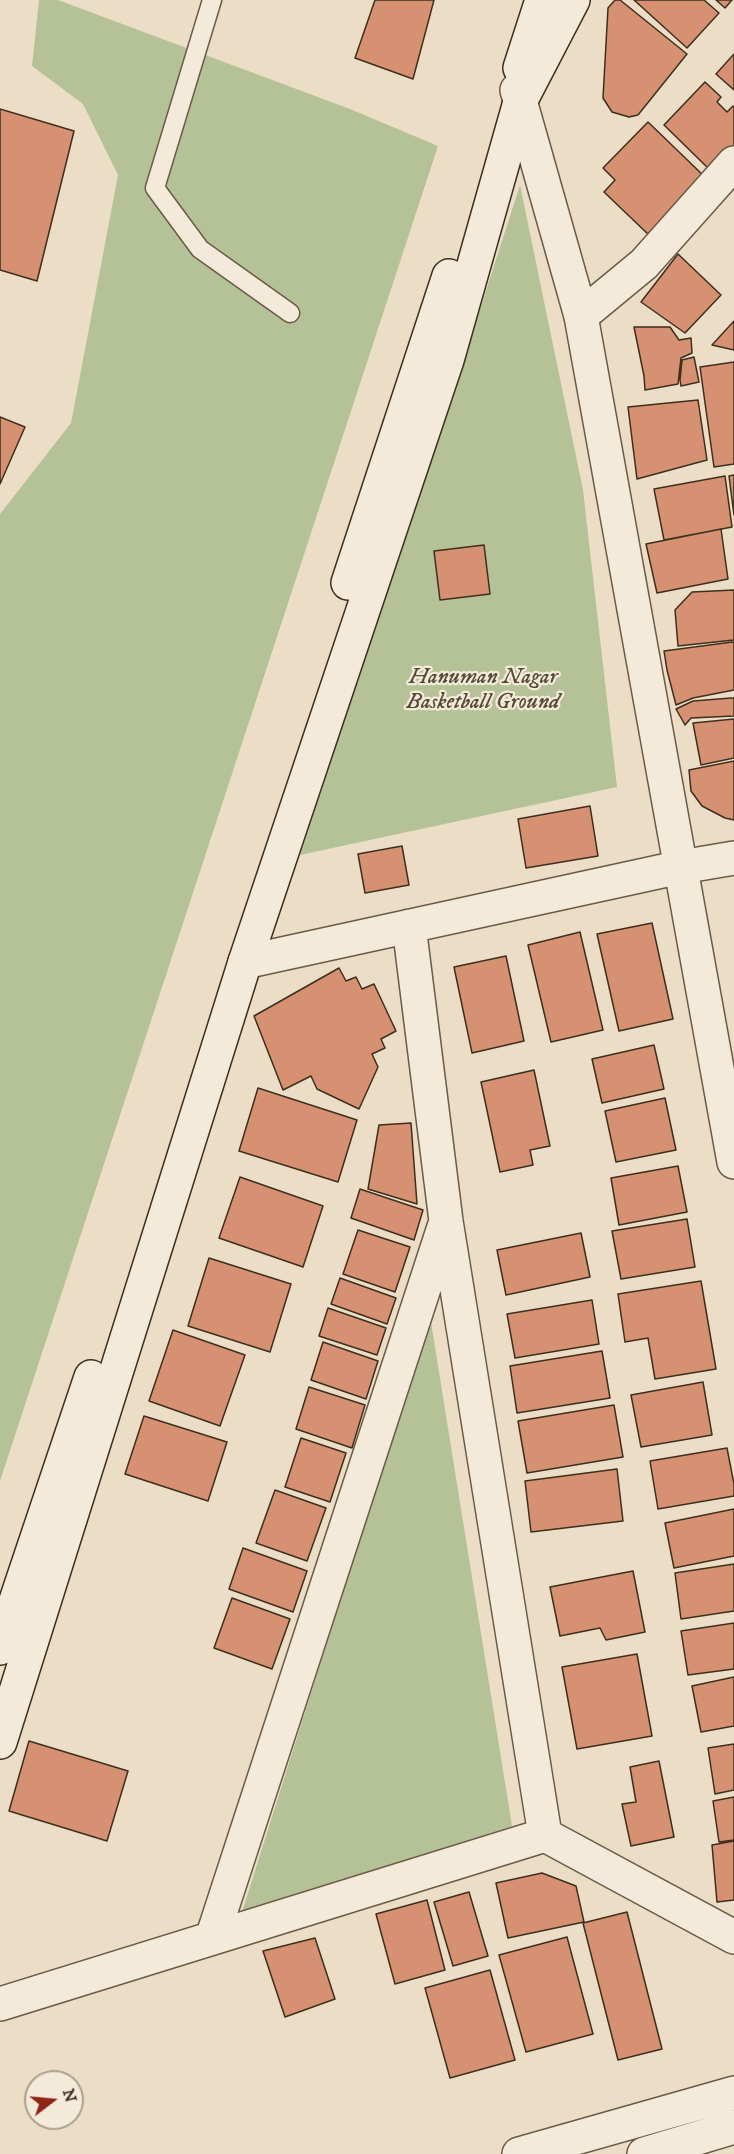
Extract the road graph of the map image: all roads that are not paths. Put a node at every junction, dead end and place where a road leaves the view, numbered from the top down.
1 (212, 0) edge
2 (542, 0) edge
3 (573, 0) edge
4 (518, 92) junction
5 (734, 163) edge
6 (290, 313) dead end
7 (581, 316) junction
8 (734, 858) edge
9 (681, 867) junction
10 (408, 926) junction
11 (245, 962) junction
12 (734, 1162) edge
13 (446, 1221) junction
14 (0, 1648) edge
15 (0, 1743) edge
16 (545, 1835) junction
17 (734, 1937) edge
18 (212, 1938) junction
19 (0, 2004) edge
20 (734, 2093) edge
21 (734, 2127) edge
22 (519, 2154) edge
23 (644, 2154) edge

1 - 6 lane
2 - 4 street
3 - 4 street
4 - 7 street
4 - 11 street
4 - 14 street
5 - 7 street
7 - 9 street
8 - 9 street
9 - 10 street
9 - 12 street
10 - 11 street
10 - 13 street
11 - 15 street
13 - 16 street
13 - 18 street
16 - 17 street
16 - 18 street
18 - 19 street
20 - 22 street
21 - 23 street

